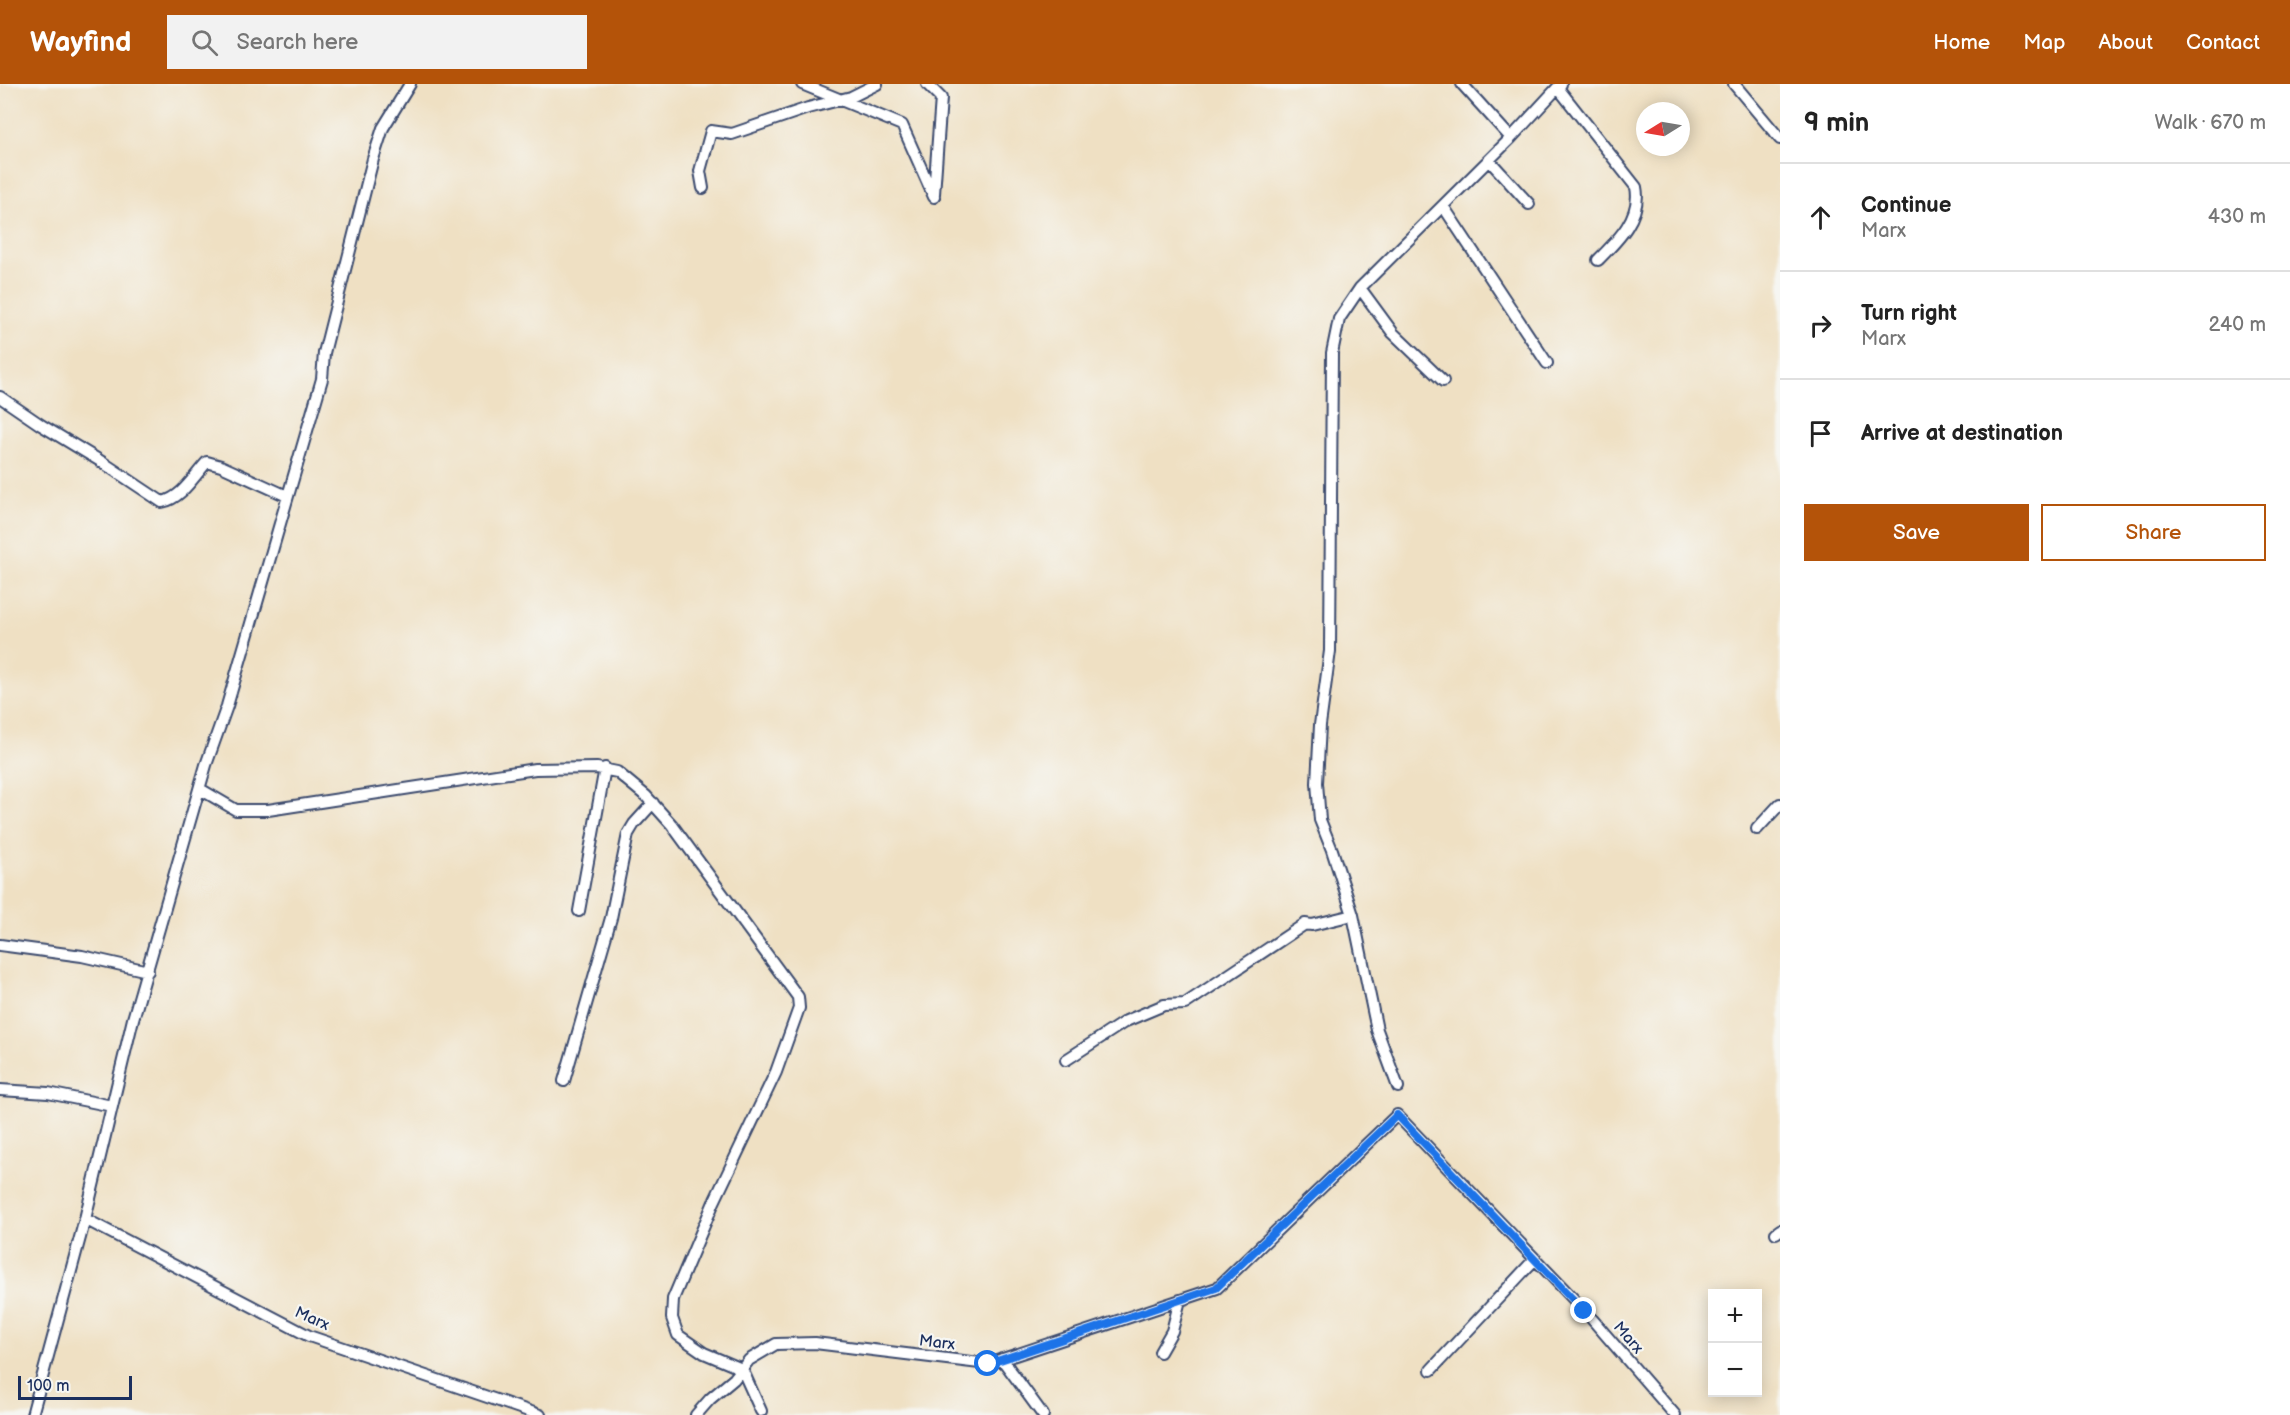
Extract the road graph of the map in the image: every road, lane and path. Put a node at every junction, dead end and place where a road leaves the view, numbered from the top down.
1 (410, 84) edge
2 (802, 84) edge
3 (877, 84) edge
4 (927, 84) edge
5 (1462, 84) edge
6 (1734, 84) edge
7 (1560, 86) edge
8 (841, 100) junction
9 (1511, 138) junction
10 (1780, 139) edge
11 (1489, 160) junction
12 (703, 189) dead end
13 (1529, 204) dead end
14 (1443, 206) junction
15 (1598, 260) dead end
16 (1360, 288) junction
17 (1547, 363) dead end
18 (1443, 381) dead end
19 (0, 396) edge
20 (287, 496) junction
21 (605, 768) junction
22 (200, 789) junction
23 (652, 803) junction
24 (1780, 804) edge
25 (1757, 829) dead end
26 (579, 911) dead end
27 (1353, 915) junction
28 (0, 945) edge
29 (148, 971) junction
30 (1066, 1060) dead end
31 (564, 1081) dead end
32 (1398, 1087) dead end
33 (0, 1090) edge
34 (112, 1106) junction
35 (85, 1219) junction
36 (1535, 1259) junction
37 (1180, 1300) junction
38 (1160, 1352) dead end
39 (1002, 1359) junction
40 (742, 1369) junction
41 (1431, 1370) dead end
42 (761, 1411) dead end
43 (32, 1415) edge
44 (540, 1415) edge
45 (696, 1415) edge
46 (1043, 1415) edge
47 (1675, 1415) edge

1 - 20 street
2 - 8 street
3 - 8 street
4 - 8 street
5 - 9 street
6 - 10 street
7 - 9 street
7 - 15 street
8 - 12 street
9 - 11 street
11 - 13 street
11 - 14 street
14 - 16 street
14 - 17 street
16 - 18 street
16 - 27 street
19 - 20 street
20 - 22 street
21 - 22 street
21 - 23 street
21 - 26 street
22 - 29 street
23 - 31 street
23 - 40 street
24 - 25 street
27 - 30 street
27 - 32 street
28 - 29 street
29 - 34 street
33 - 34 street
34 - 35 street
35 - 43 street
35 - 44 street, Marx
36 - 37 street, Marx
36 - 41 street
36 - 47 street, Marx
37 - 38 street
37 - 39 street, Marx
39 - 40 street, Marx
39 - 46 street
40 - 42 street
40 - 45 street, Marx

